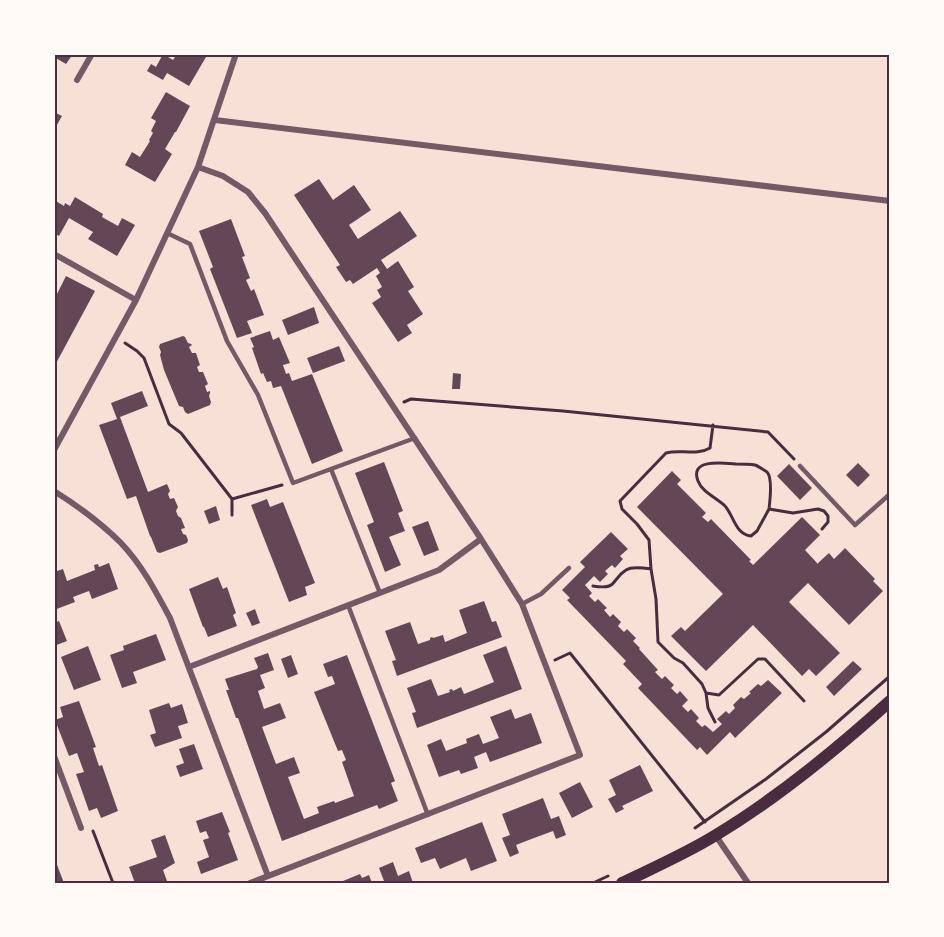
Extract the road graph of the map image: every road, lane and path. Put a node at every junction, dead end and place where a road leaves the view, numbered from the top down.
1 (92, 54) edge
2 (236, 54) edge
3 (77, 80) dead end
4 (215, 120) junction
5 (198, 167) junction
6 (890, 201) edge
7 (167, 233) junction
8 (54, 254) edge
9 (136, 300) junction
10 (116, 338) junction
11 (394, 406) junction
12 (712, 425) junction
13 (415, 438) junction
14 (54, 450) edge
15 (801, 466) joint
16 (331, 470) junction
17 (293, 483) junction
18 (54, 491) edge
19 (890, 494) edge
20 (232, 499) junction
21 (770, 509) junction
22 (232, 515) dead end
23 (822, 530) dead end
24 (482, 539) junction
25 (568, 568) dead end
26 (651, 568) junction
27 (593, 586) dead end
28 (380, 593) junction
29 (522, 604) junction
30 (348, 605) junction
31 (546, 665) junction
32 (189, 667) junction
33 (890, 676) edge
34 (706, 693) junction
35 (804, 701) dead end
36 (890, 701) edge
37 (715, 722) dead end
38 (54, 756) edge
39 (428, 815) junction
40 (704, 821) junction
41 (81, 828) joint
42 (687, 834) dead end
43 (716, 836) junction
44 (614, 872) dead end
45 (268, 876) junction
46 (113, 883) edge
47 (250, 883) edge
48 (593, 883) edge
49 (622, 883) edge
50 (748, 883) edge

1 - 3 street
2 - 4 street
4 - 5 street
4 - 6 street
5 - 7 street
5 - 11 street
7 - 9 street
7 - 17 lane
8 - 9 street
9 - 10 street
10 - 14 street
10 - 20 path
11 - 12 path
11 - 13 street
12 - 15 path
12 - 26 path
13 - 16 lane
13 - 24 street
15 - 19 lane
16 - 17 lane
16 - 28 lane
17 - 20 path
18 - 32 street
20 - 22 path
21 - 21 path
21 - 23 path
24 - 28 street
24 - 29 street
25 - 29 lane
26 - 27 path
26 - 34 path
28 - 30 street
29 - 31 street
30 - 32 street
30 - 39 lane
31 - 39 street
31 - 40 path
32 - 45 street
33 - 40 path
34 - 35 path
34 - 37 path
36 - 43 main road
38 - 41 street
39 - 45 street
40 - 42 path
40 - 43 path
41 - 46 path
43 - 49 main road
43 - 50 street
44 - 48 path
45 - 47 street

